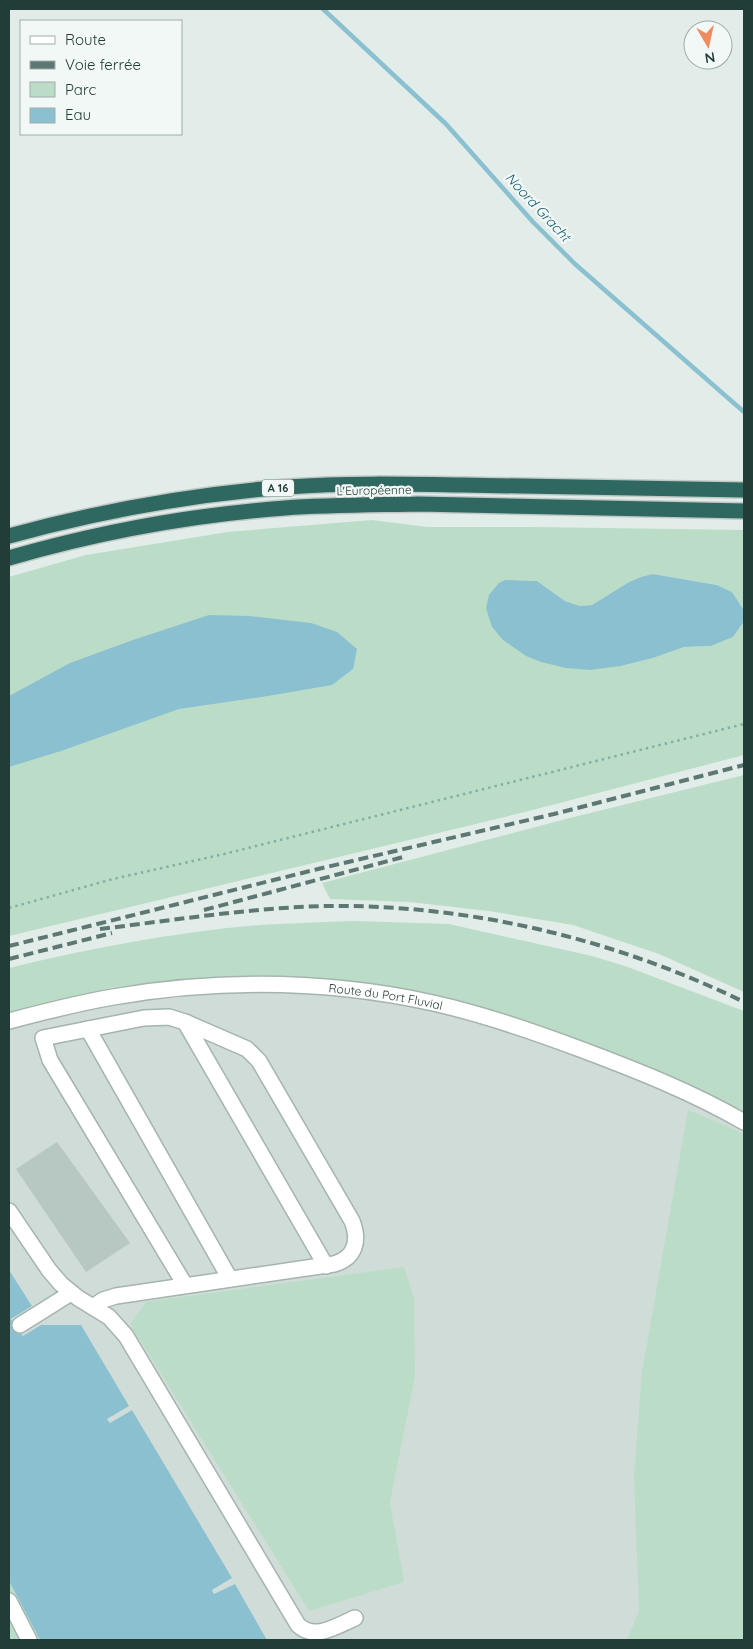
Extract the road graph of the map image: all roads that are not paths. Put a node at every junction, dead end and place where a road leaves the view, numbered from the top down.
1 (744, 490) edge
2 (744, 511) edge
3 (9, 536) edge
4 (9, 558) edge
5 (9, 1020) edge
6 (185, 1022) junction
7 (88, 1029) junction
8 (744, 1122) edge
9 (9, 1210) edge
10 (326, 1266) junction
11 (230, 1279) junction
12 (185, 1285) junction
13 (71, 1293) junction
14 (93, 1307) junction
15 (20, 1325) dead end
16 (9, 1601) edge
17 (355, 1618) dead end
18 (29, 1640) edge

1 - 3 highway, L'Européenne / A 16
2 - 4 highway, L'Européenne / A 16
5 - 8 street, Route du Port Fluvial
6 - 7 street
6 - 10 street
6 - 10 street
7 - 11 street
7 - 12 street
9 - 13 street
10 - 11 street
11 - 12 street
12 - 14 street
13 - 14 street
13 - 15 street
14 - 17 street
16 - 18 street

